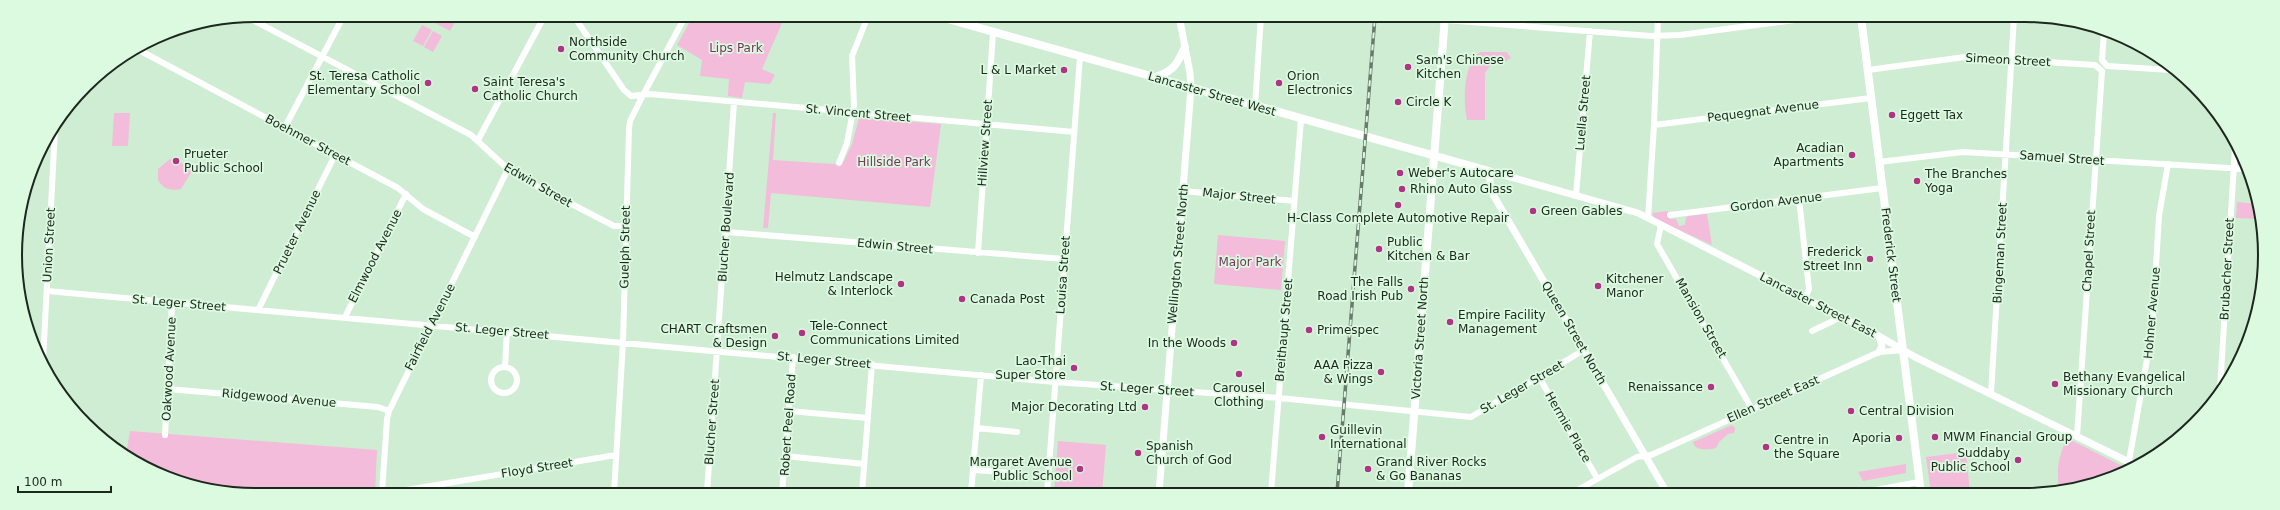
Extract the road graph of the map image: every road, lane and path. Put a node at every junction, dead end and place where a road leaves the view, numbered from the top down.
1 (256, 22) edge
2 (340, 22) edge
3 (541, 22) edge
4 (579, 22) edge
5 (683, 22) edge
6 (866, 22) edge
7 (957, 22) edge
8 (1180, 22) edge
9 (1261, 22) edge
10 (1445, 22) edge
11 (1486, 22) edge
12 (1658, 22) edge
13 (1778, 22) edge
14 (1862, 22) edge
15 (2014, 22) edge
16 (1590, 32) junction
17 (993, 33) junction
18 (1658, 36) junction
19 (2104, 36) edge
20 (1185, 47) junction
21 (142, 51) edge
22 (322, 57) junction
23 (1080, 57) junction
24 (2011, 60) junction
25 (2102, 65) junction
26 (1868, 70) junction
27 (2167, 70) edge
28 (1156, 77) junction
29 (1191, 88) junction
30 (643, 95) junction
31 (1871, 98) junction
32 (734, 102) junction
33 (1255, 106) junction
34 (853, 112) junction
35 (1302, 119) junction
36 (987, 124) junction
37 (1654, 125) junction
38 (284, 127) junction
39 (1074, 132) junction
40 (55, 135) edge
41 (478, 140) junction
42 (2006, 154) junction
43 (2235, 154) edge
44 (335, 155) junction
45 (1433, 155) junction
46 (2095, 160) junction
47 (1879, 162) junction
48 (839, 163) dead end
49 (2168, 164) junction
50 (2234, 168) junction
51 (2241, 168) edge
52 (508, 169) junction
53 (1489, 171) junction
54 (1882, 188) junction
55 (1183, 190) junction
56 (406, 194) junction
57 (1576, 195) junction
58 (1799, 199) junction
59 (1294, 201) junction
60 (1670, 215) dead end
61 (1648, 218) junction
62 (1661, 225) junction
63 (625, 226) junction
64 (726, 232) junction
65 (475, 237) junction
66 (978, 253) junction
67 (1064, 259) junction
68 (47, 291) junction
69 (1805, 299) junction
70 (172, 303) junction
71 (258, 310) junction
72 (345, 317) junction
73 (1841, 317) junction
74 (431, 325) junction
75 (1812, 331) dead end
76 (507, 332) junction
77 (1879, 336) junction
78 (623, 342) junction
79 (1584, 350) junction
80 (1904, 350) junction
81 (718, 351) junction
82 (44, 352) edge
83 (1878, 352) junction
84 (793, 357) junction
85 (872, 364) junction
86 (505, 367) junction
87 (981, 375) junction
88 (1539, 377) junction
89 (1055, 382) junction
90 (2220, 382) edge
91 (168, 389) junction
92 (1167, 391) junction
93 (1991, 393) junction
94 (1279, 398) junction
95 (1752, 409) junction
96 (389, 411) junction
97 (789, 411) junction
98 (1414, 412) junction
99 (868, 418) junction
100 (977, 428) junction
101 (1017, 432) dead end
102 (165, 435) dead end
103 (2077, 436) junction
104 (616, 455) junction
105 (1644, 455) junction
106 (785, 456) junction
107 (2128, 461) junction
108 (2131, 463) edge
109 (864, 464) junction
110 (974, 470) junction
111 (1015, 473) dead end
112 (1597, 478) junction
113 (1919, 482) junction
114 (382, 488) edge
115 (418, 488) edge
116 (614, 488) edge
117 (707, 488) edge
118 (782, 488) edge
119 (862, 488) edge
120 (972, 488) edge
121 (1047, 488) edge
122 (1159, 488) edge
123 (1271, 488) edge
124 (1408, 488) edge
125 (1580, 488) edge
126 (1664, 488) edge
127 (1886, 488) edge
128 (1920, 488) edge

1 - 22 street, Edwin Street
2 - 22 street
3 - 41 street
4 - 30 street, St. Vincent Street
5 - 30 street, Guelph Street
6 - 34 street
7 - 17 main road, Lancaster Street West
8 - 20 street, Wellington Street North
9 - 33 street
10 - 45 main road, Victoria Street North
11 - 16 street
12 - 18 street
13 - 18 street
14 - 26 main road, Frederick Street
15 - 24 street, Bingeman Street
16 - 18 street
16 - 57 street, Luella Street
17 - 23 main road, Lancaster Street West
17 - 36 street, Hillview Street
18 - 37 street
19 - 25 street, Chapel Street
20 - 28 main road
20 - 29 street, Wellington Street North
21 - 38 street, Boehmer Street
22 - 38 street
22 - 41 street, Edwin Street
23 - 28 main road, Lancaster Street West
23 - 39 street, Louisa Street
24 - 25 street, Simeon Street
24 - 26 street, Simeon Street
24 - 42 street, Bingeman Street
25 - 27 street, Simeon Street
25 - 46 street, Chapel Street
26 - 31 main road, Frederick Street
28 - 29 main road, Lancaster Street West
29 - 33 main road, Lancaster Street West
29 - 55 street, Wellington Street North
30 - 32 street, St. Vincent Street
30 - 63 street, Guelph Street
31 - 37 street, Pequegnat Avenue
31 - 47 main road, Frederick Street
32 - 34 street, St. Vincent Street
32 - 64 street, Blucher Boulevard
33 - 35 main road, Lancaster Street West
34 - 36 street, St. Vincent Street
34 - 48 street
35 - 45 main road, Lancaster Street West
35 - 59 street, Breithaupt Street
36 - 39 street, St. Vincent Street
36 - 66 street, Hillview Street
37 - 61 street
38 - 44 street, Boehmer Street
39 - 67 street, Louisa Street
40 - 68 street, Union Street
41 - 52 street, Edwin Street
42 - 46 street, Samuel Street
42 - 47 street, Samuel Street
42 - 93 street, Bingeman Street
43 - 50 street, Brubacher Street
44 - 56 street, Boehmer Street
44 - 71 street, Prueter Avenue
45 - 53 main road, Lancaster Street West
45 - 98 main road, Victoria Street North
46 - 49 street, Samuel Street
46 - 103 street, Chapel Street
47 - 54 main road, Frederick Street
49 - 50 street, Samuel Street
49 - 107 street, Hohner Avenue
50 - 51 street, Samuel Street
50 - 90 street, Brubacher Street
52 - 63 street, Edwin Street
52 - 65 street, Fairfield Avenue
53 - 57 street, Lancaster Street East
53 - 79 street, Queen Street North
54 - 58 street, Gordon Avenue
54 - 80 main road, Frederick Street
55 - 59 street, Major Street
55 - 92 street, Wellington Street North
56 - 65 street, Boehmer Street
56 - 72 street, Elmwood Avenue
57 - 61 street, Lancaster Street East
58 - 60 street, Gordon Avenue
58 - 69 street
59 - 94 street, Breithaupt Street
61 - 62 street, Lancaster Street East
62 - 69 street, Lancaster Street East
62 - 95 street, Mansion Street
63 - 78 street, Guelph Street
64 - 66 street, Edwin Street
64 - 81 street, Blucher Boulevard
65 - 74 street, Fairfield Avenue
66 - 67 street, Edwin Street
67 - 89 street, Louisa Street
68 - 70 street, St. Leger Street
68 - 82 street, Union Street
69 - 73 street, Lancaster Street East
70 - 71 street, St. Leger Street
70 - 91 street, Oakwood Avenue
71 - 72 street, St. Leger Street
72 - 74 street, St. Leger Street
73 - 75 street
73 - 77 street, Lancaster Street East
74 - 76 street, St. Leger Street
74 - 96 street, Fairfield Avenue
76 - 78 street, St. Leger Street
76 - 86 street
77 - 80 street, Lancaster Street East
77 - 83 street
78 - 81 street, St. Leger Street
78 - 104 street, Guelph Street
79 - 88 street, St. Leger Street
79 - 105 street, Queen Street North
80 - 83 street, Ellen Street East
80 - 93 street, Lancaster Street East
80 - 113 main road, Frederick Street
81 - 84 street, St. Leger Street
81 - 117 street, Blucher Street
83 - 95 street, Ellen Street East
84 - 85 street, St. Leger Street
84 - 97 street, Robert Peel Road
85 - 87 street, St. Leger Street
85 - 99 street
86 - 86 street
87 - 89 street, St. Leger Street
87 - 100 street
88 - 98 street, St. Leger Street
88 - 112 street, Hermie Place
89 - 92 street, St. Leger Street
89 - 121 street, Louisa Street
91 - 96 street, Ridgewood Avenue
91 - 102 street, Oakwood Avenue
92 - 94 street, St. Leger Street
92 - 122 street, Wellington Street North
93 - 103 street, Lancaster Street East
94 - 98 street, St. Leger Street
94 - 123 street, Breithaupt Street
95 - 105 street, Ellen Street East
96 - 114 street, Fairfield Avenue
97 - 99 street
97 - 106 street, Robert Peel Road
98 - 124 main road, Victoria Street North
99 - 109 street
100 - 101 street
100 - 110 street
103 - 107 street, Lancaster Street East
104 - 115 street, Floyd Street
104 - 116 street, Guelph Street
105 - 112 street, Ellen Street East
105 - 126 street, Queen Street North
106 - 109 street
106 - 118 street, Robert Peel Road
107 - 108 street, Lancaster Street East
109 - 119 street
110 - 111 street
110 - 120 street
112 - 125 street, Ellen Street East
113 - 127 street
113 - 128 main road, Frederick Street

